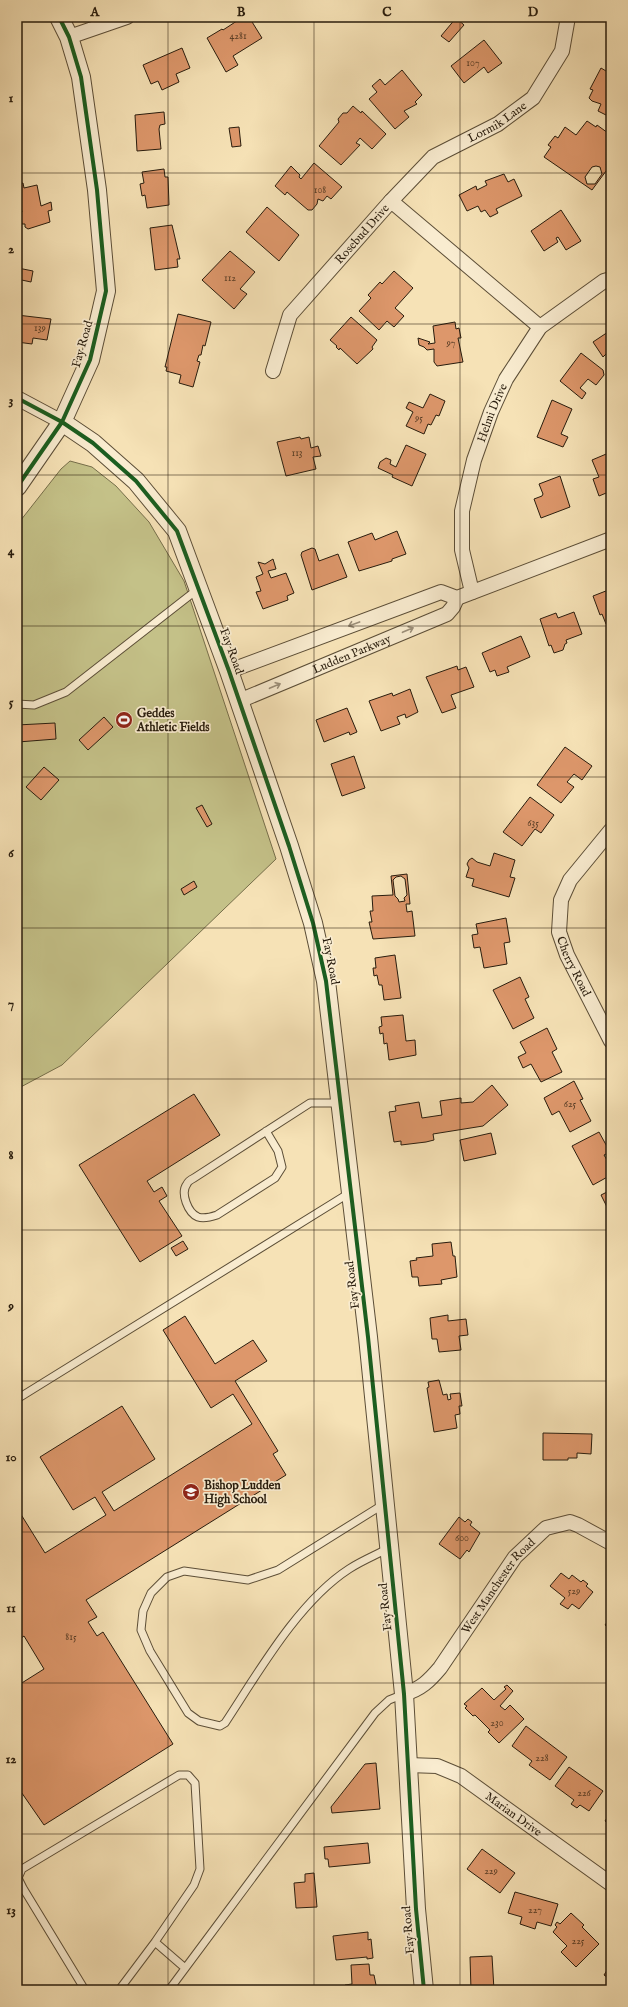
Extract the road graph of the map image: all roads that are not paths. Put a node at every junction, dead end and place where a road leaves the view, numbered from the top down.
1 (59, 17) edge
2 (126, 17) edge
3 (568, 17) edge
4 (69, 37) junction
5 (391, 201) junction
6 (611, 279) edge
7 (540, 327) junction
8 (273, 372) dead end
9 (17, 398) edge
10 (62, 422) junction
11 (17, 487) edge
12 (611, 539) edge
13 (198, 589) junction
14 (472, 592) junction
15 (457, 598) junction
16 (229, 671) junction
17 (239, 701) junction
18 (17, 704) edge
19 (611, 830) edge
20 (611, 1042) edge
21 (340, 1103) junction
22 (266, 1131) junction
23 (351, 1192) junction
24 (17, 1399) edge
25 (385, 1504) junction
26 (611, 1543) edge
27 (389, 1548) junction
28 (404, 1694) junction
29 (408, 1765) junction
30 (611, 1884) edge
31 (155, 1942) junction
32 (185, 1968) junction
33 (85, 1990) edge
34 (119, 1990) edge
35 (169, 1990) edge
36 (424, 1990) edge

1 - 4 street, Fay Road
2 - 4 street
3 - 5 street, Lormik Lane
4 - 10 street, Fay Road
5 - 7 street, Rosebud Drive
5 - 8 street, Rosebud Drive
6 - 7 street, Helmi Drive
7 - 14 street, Helmi Drive
9 - 10 street
10 - 11 street
10 - 13 street, Fay Road
12 - 14 street
13 - 16 street, Fay Road
13 - 18 lane
14 - 15 street
15 -> 16 street, Ludden Parkway
17 -> 15 street, Ludden Parkway
16 - 17 street, Fay Road
17 - 21 street, Fay Road
19 - 20 street, Cherry Road
21 - 22 lane
21 - 23 street, Fay Road
22 - 22 lane
23 - 24 lane
23 - 25 street, Fay Road
25 - 27 street, Fay Road
25 - 27 lane
26 - 28 street, West Manchester Road
27 - 28 street, Fay Road
28 - 29 street, Fay Road
28 - 32 lane
29 - 30 street, Marian Drive
29 - 36 street, Fay Road
31 - 32 lane
31 - 33 lane
31 - 34 lane
32 - 35 lane

